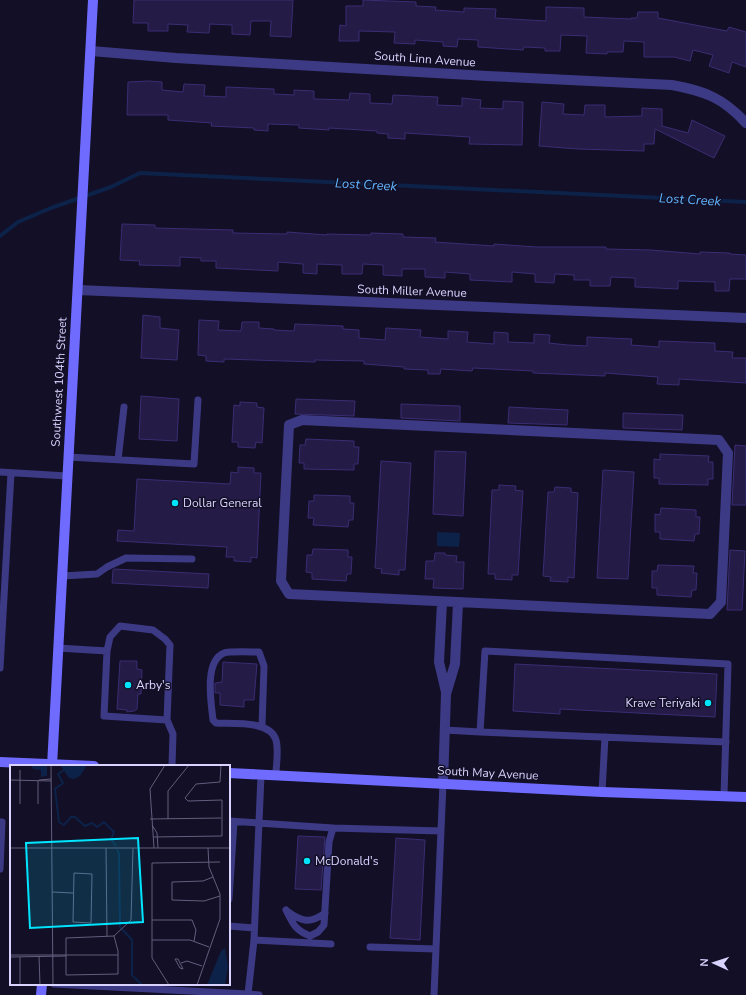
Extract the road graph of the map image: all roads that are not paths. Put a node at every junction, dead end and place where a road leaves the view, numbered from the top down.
1 (93, 0) edge
2 (91, 52) junction
3 (746, 123) edge
4 (78, 290) junction
5 (746, 318) edge
6 (198, 400) dead end
7 (124, 407) dead end
8 (68, 457) junction
9 (118, 460) junction
10 (0, 472) edge
11 (11, 473) junction
12 (67, 476) junction
13 (192, 559) dead end
14 (62, 576) junction
15 (442, 602) junction
16 (458, 603) junction
17 (58, 648) junction
18 (106, 651) junction
19 (0, 668) edge
20 (446, 694) junction
21 (166, 720) junction
22 (262, 726) junction
23 (444, 730) junction
24 (480, 732) junction
25 (605, 737) junction
26 (726, 742) junction
27 (0, 762) edge
28 (52, 765) edge
29 (172, 765) edge
30 (230, 773) edge
31 (261, 774) junction
32 (276, 775) junction
33 (443, 783) junction
34 (602, 792) junction
35 (724, 796) junction
36 (746, 797) edge
37 (232, 821) edge
38 (0, 822) edge
39 (259, 823) junction
40 (333, 830) junction
41 (441, 832) junction
42 (0, 869) edge
43 (230, 873) edge
44 (325, 913) junction
45 (230, 926) edge
46 (254, 928) junction
47 (254, 940) junction
48 (331, 944) dead end
49 (370, 946) dead end
50 (436, 949) junction
51 (42, 985) edge
52 (88, 985) edge
53 (248, 994) edge
54 (41, 995) edge
55 (259, 995) edge
56 (434, 995) edge

1 - 2 main road, Southwest 104th Street
2 - 3 street, South Linn Avenue
2 - 4 main road, Southwest 104th Street
4 - 5 street, South Miller Avenue
4 - 8 main road, Southwest 104th Street
6 - 9 lane
7 - 9 lane
8 - 9 lane
8 - 12 main road, Southwest 104th Street
10 - 11 lane
11 - 12 lane
11 - 19 lane
12 - 14 main road, Southwest 104th Street
13 - 14 lane
14 - 17 main road, Southwest 104th Street
15 - 16 street
15 - 16 street
15 - 20 street
16 - 20 street
17 - 18 lane
17 - 28 main road, Southwest 104th Street
18 - 21 lane
18 - 21 lane
20 - 23 street
21 - 29 lane
22 - 22 lane
22 - 32 lane
23 - 24 lane
23 - 33 street
24 - 25 lane
24 - 26 lane
25 - 26 lane
25 - 34 lane
26 - 35 lane
27 - 28 main road
30 - 31 main road, South May Avenue
31 - 32 main road, South May Avenue
31 - 39 lane
32 - 33 main road, South May Avenue
33 - 34 main road, South May Avenue
33 - 41 lane
34 - 35 main road, South May Avenue
35 - 36 main road, South May Avenue
37 - 39 lane
37 - 43 lane
38 - 42 lane
39 - 40 lane
39 - 46 lane
40 - 41 lane
40 - 44 lane
41 - 50 lane
44 - 44 lane
45 - 46 lane
46 - 47 lane
47 - 48 lane
47 - 53 lane
49 - 50 lane
50 - 56 lane
51 - 54 main road
52 - 53 lane
53 - 55 lane

